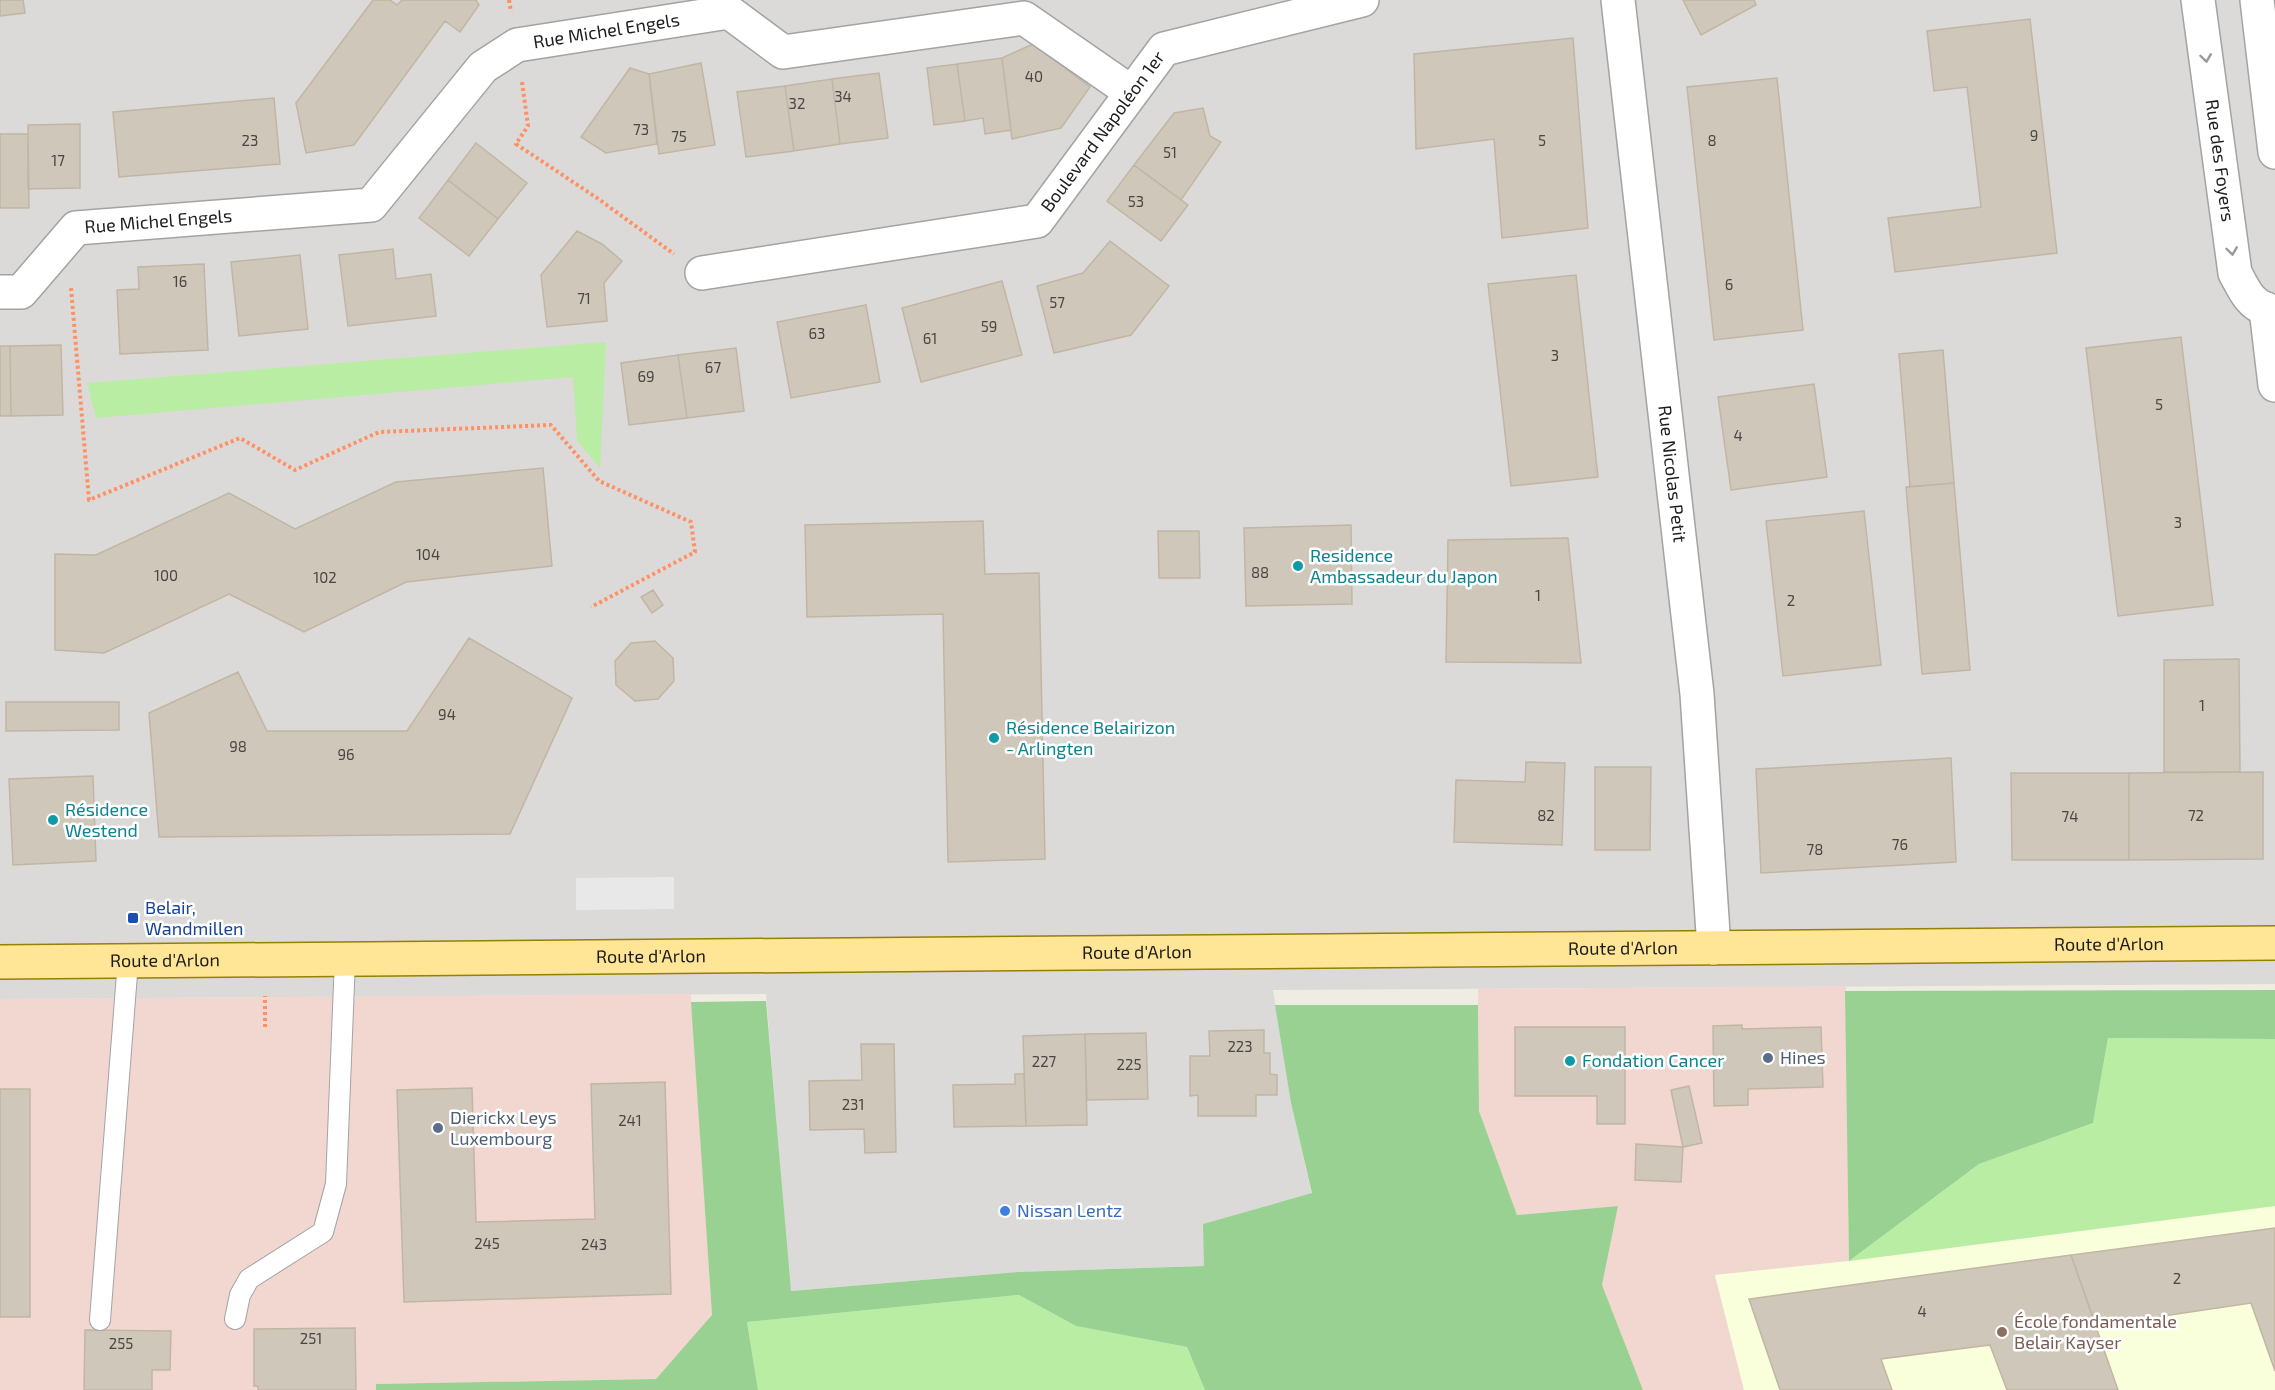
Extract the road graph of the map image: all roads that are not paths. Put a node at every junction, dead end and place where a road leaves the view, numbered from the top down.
1 (1362, 0) edge
2 (1618, 0) edge
3 (2198, 0) edge
4 (2257, 0) edge
5 (1131, 92) junction
6 (2275, 152) edge
7 (702, 273) road end
8 (0, 292) edge
9 (2270, 305) edge
10 (2275, 385) edge
11 (2275, 943) edge
12 (1714, 948) junction
13 (345, 959) junction
14 (128, 961) junction
15 (0, 962) edge
16 (235, 1319) dead end
17 (100, 1320) dead end

1 - 5 street, Boulevard Napoléon 1er
2 - 12 street, Rue Nicolas Petit
3 -> 9 street, Rue des Foyers
4 - 6 street
5 - 7 street, Boulevard Napoléon 1er
5 - 8 street, Rue Michel Engels
9 - 10 street, Rue des Foyers
11 - 12 main road, Route d'Arlon
12 - 13 main road, Route d'Arlon
13 - 14 main road, Route d'Arlon
13 - 16 lane
14 - 15 main road, Route d'Arlon
14 - 17 lane

